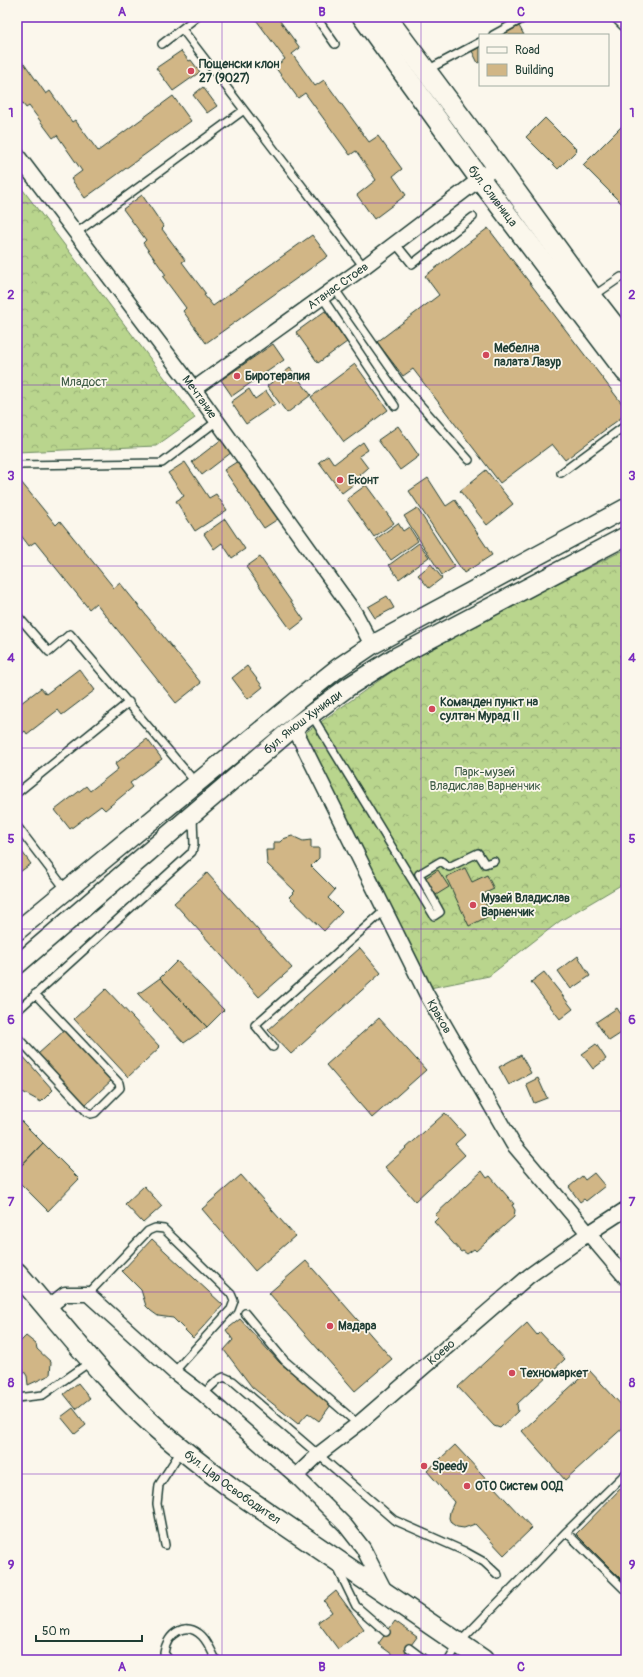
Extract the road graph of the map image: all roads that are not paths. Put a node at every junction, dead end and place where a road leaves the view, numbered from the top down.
1 (197, 17) edge
2 (316, 17) edge
3 (363, 17) edge
4 (386, 17) edge
5 (526, 17) edge
6 (614, 17) edge
7 (182, 29) junction
8 (626, 29) edge
9 (495, 34) edge
10 (479, 43) edge
11 (162, 44) dead end
12 (335, 44) dead end
13 (425, 71) junction
14 (244, 110) junction
15 (17, 155) edge
16 (497, 166) junction
17 (480, 179) junction
18 (473, 217) dead end
19 (76, 233) junction
20 (395, 243) junction
21 (364, 267) junction
22 (621, 277) dead end
23 (334, 288) junction
24 (322, 297) junction
25 (592, 297) junction
26 (626, 341) edge
27 (626, 372) edge
28 (194, 389) junction
29 (394, 406) dead end
30 (218, 420) junction
31 (626, 425) edge
32 (469, 460) dead end
33 (17, 465) edge
34 (561, 474) dead end
35 (626, 508) edge
36 (626, 536) edge
37 (17, 615) edge
38 (372, 645) junction
39 (129, 702) junction
40 (311, 713) junction
41 (294, 728) junction
42 (197, 784) junction
43 (17, 793) edge
44 (193, 813) junction
45 (17, 826) edge
46 (494, 861) dead end
47 (66, 890) junction
48 (385, 910) junction
49 (17, 931) edge
50 (17, 965) edge
51 (35, 994) junction
52 (17, 1010) edge
53 (17, 1037) edge
54 (273, 1047) dead end
55 (626, 1209) edge
56 (589, 1233) junction
57 (17, 1273) edge
58 (626, 1278) edge
59 (88, 1294) junction
60 (47, 1308) junction
61 (245, 1313) dead end
62 (92, 1361) junction
63 (174, 1372) junction
64 (203, 1394) junction
65 (17, 1398) edge
66 (358, 1424) junction
67 (182, 1450) junction
68 (319, 1454) junction
69 (626, 1473) edge
70 (296, 1476) junction
71 (566, 1532) junction
72 (165, 1545) dead end
73 (332, 1556) junction
74 (498, 1575) dead end
75 (626, 1591) edge
76 (385, 1592) junction
77 (386, 1632) dead end
78 (459, 1643) junction
79 (409, 1648) dead end
80 (169, 1660) edge
81 (216, 1660) edge
82 (425, 1660) edge
83 (449, 1660) edge
84 (483, 1660) edge

1 - 7 lane
2 - 12 lane
3 - 17 main road, бул. Сливница
4 - 13 main road, бул. Сливница
5 - 9 lane
6 - 8 lane
7 - 11 lane
7 - 14 lane
10 - 13 lane
13 - 16 main road, бул. Сливница
14 - 19 lane
14 - 21 lane
15 - 19 street, Мечтание
16 - 17 street, Атанас Стоев
16 - 25 main road, бул. Сливница
17 - 20 street, Атанас Стоев
17 - 27 main road, бул. Сливница
18 - 20 lane
19 - 28 street, Мечтание
20 - 21 street, Атанас Стоев
21 - 23 street, Атанас Стоев
22 - 25 lane
23 - 24 street, Атанас Стоев
23 - 32 lane
24 - 28 street, Атанас Стоев
24 - 29 lane
25 - 26 main road, бул. Сливница
28 - 30 street, Мечтание
30 - 33 lane
30 - 38 street, Мечтание
31 - 34 lane
35 - 38 street, бул. Янош Хунияди
36 - 40 street, бул. Янош Хунияди
37 - 39 lane
38 - 42 street, бул. Янош Хунияди
39 - 42 lane
39 - 43 lane
40 - 41 street, бул. Янош Хунияди
40 - 46 lane
41 - 44 street, бул. Янош Хунияди
41 - 48 street, Краков
42 - 47 street, бул. Янош Хунияди
44 - 50 street, бул. Янош Хунияди
44 - 51 lane
45 - 47 lane
47 - 49 street, бул. Янош Хунияди
48 - 54 lane
48 - 56 street, Краков
51 - 52 lane
51 - 53 lane
55 - 56 street, Коево
56 - 58 street, Краков
56 - 66 street, Коево
57 - 60 main road, бул. Цар Освободител
59 - 60 street
59 - 63 street
59 - 63 lane
60 - 62 main road, бул. Цар Освободител
61 - 66 lane
62 - 65 lane
62 - 67 main road, бул. Цар Освободител
63 - 64 street
64 - 68 lane
64 - 70 street
66 - 68 street, Коево
67 - 72 lane
67 - 73 main road, бул. Цар Освободител
68 - 70 street, Коево
68 - 74 lane
69 - 71 lane
70 - 76 street
71 - 75 lane
71 - 78 lane
73 - 76 main road, бул. Цар Освободител
73 - 77 lane
76 - 78 main road, бул. Цар Освободител
78 - 83 lane
78 - 84 main road, бул. Цар Освободител
79 - 82 lane
80 - 81 lane

